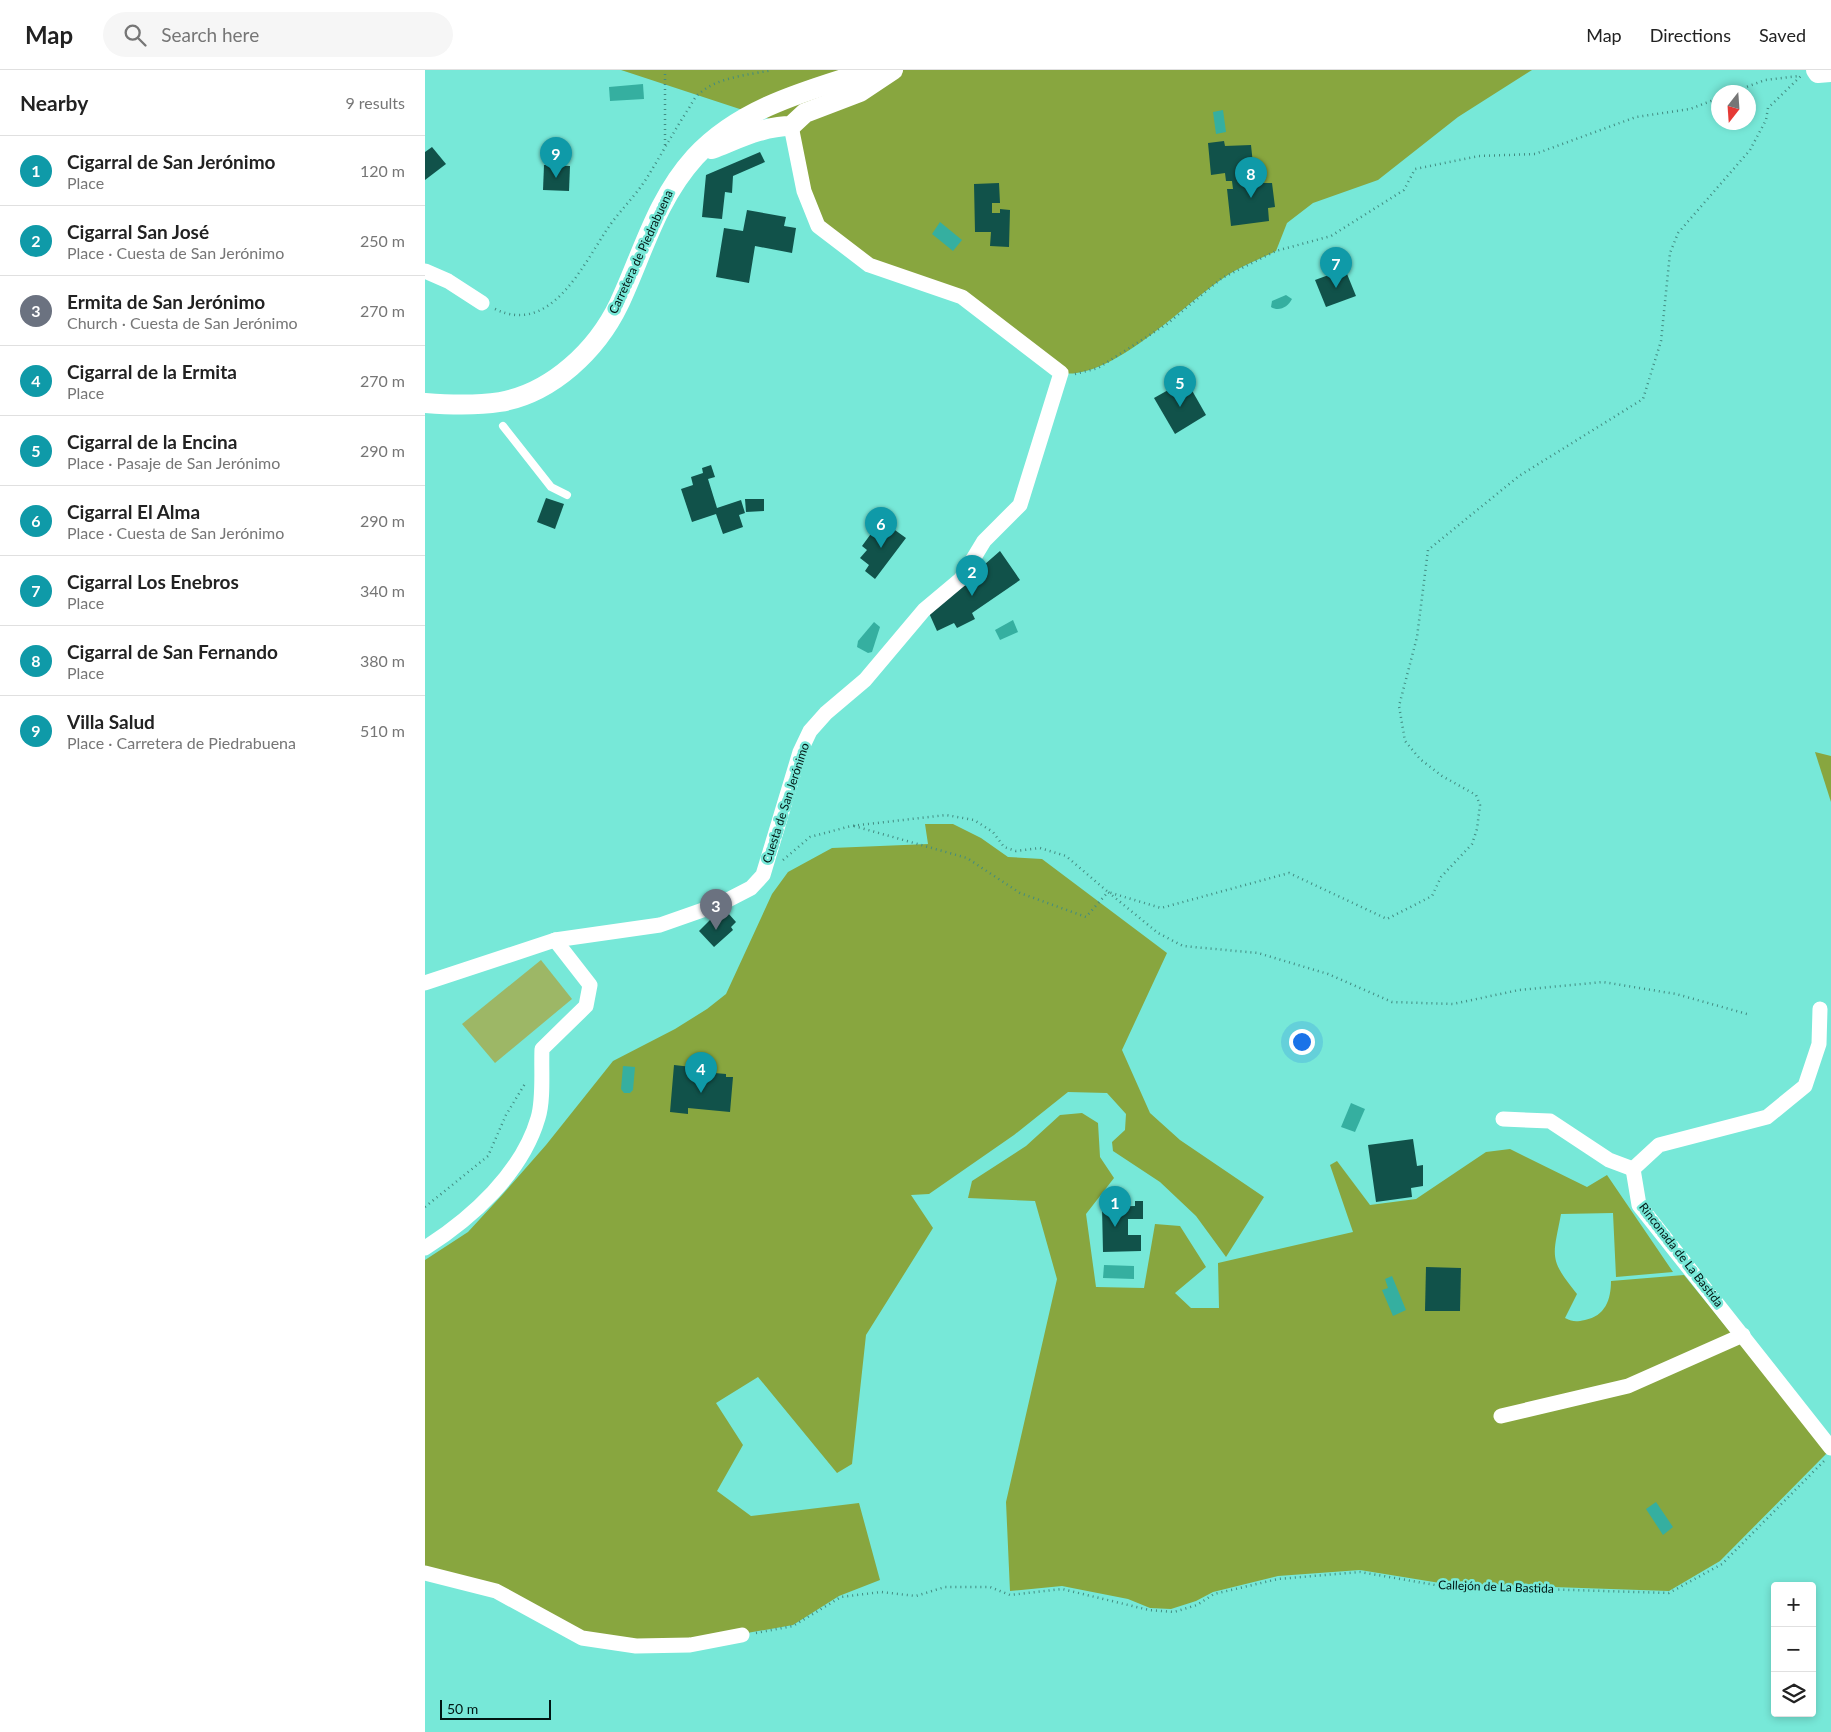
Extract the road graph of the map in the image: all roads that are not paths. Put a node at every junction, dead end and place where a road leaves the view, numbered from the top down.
1 (872, 70) edge
2 (893, 70) edge
3 (1831, 72) edge
4 (1809, 73) edge
5 (791, 126) junction
6 (696, 156) junction
7 (425, 271) edge
8 (482, 304) road end
9 (425, 403) edge
10 (503, 426) dead end
11 (567, 495) dead end
12 (555, 940) junction
13 (425, 983) edge
14 (1820, 1008) dead end
15 (1503, 1119) dead end
16 (1633, 1169) junction
17 (425, 1248) edge
18 (1743, 1335) junction
19 (1501, 1416) dead end
20 (1831, 1448) edge
21 (425, 1573) edge
22 (741, 1635) road end

1 - 6 main road, Carretera de Piedrabuena
2 - 5 main road
3 - 4 main road
5 - 6 main road
5 - 12 street, Cuesta de San Jerónimo
6 - 9 main road, Carretera de Piedrabuena
7 - 8 street
10 - 11 lane
12 - 13 street, Cuesta de San Jerónimo
12 - 17 street
14 - 16 street
15 - 16 street
16 - 18 street, Rinconada de La Bastida
18 - 19 street
18 - 20 street, Rinconada de La Bastida
21 - 22 street

